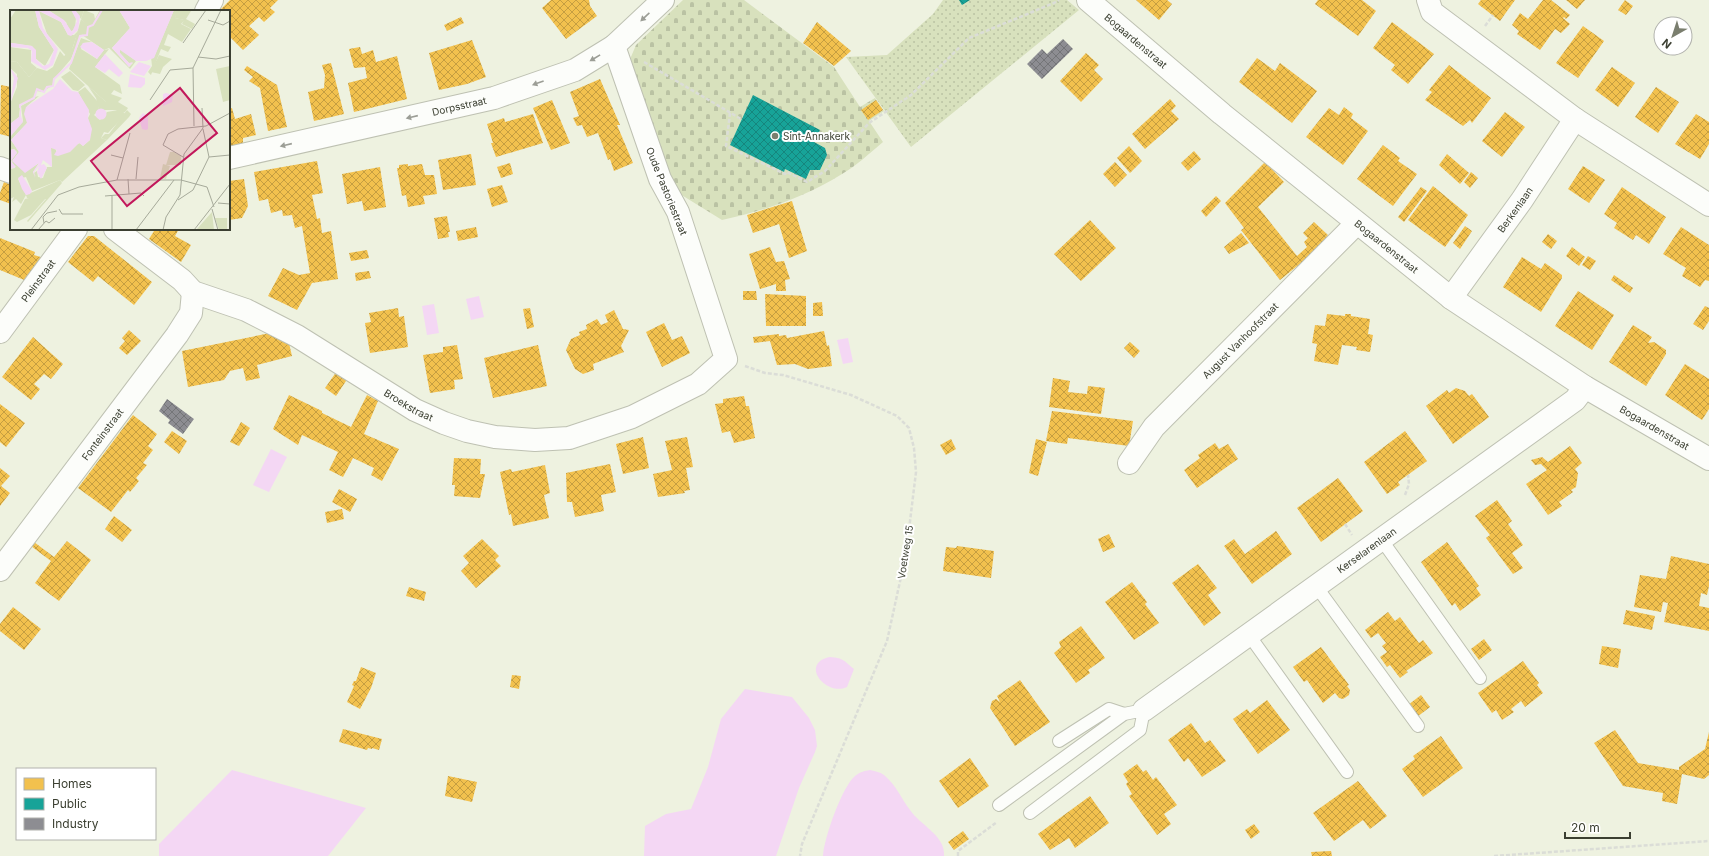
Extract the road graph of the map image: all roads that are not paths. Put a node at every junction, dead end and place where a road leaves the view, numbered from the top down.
1 (212, 0) edge
2 (663, 0) edge
3 (1088, 0) edge
4 (1428, 0) edge
5 (207, 10) edge
6 (618, 42) junction
7 (1575, 118) junction
8 (230, 158) edge
9 (0, 168) edge
10 (10, 172) edge
11 (1709, 205) edge
12 (1357, 223) junction
13 (75, 230) edge
14 (116, 230) edge
15 (193, 292) junction
16 (1451, 298) junction
17 (0, 332) edge
18 (726, 359) joint
19 (1585, 387) junction
20 (1709, 459) edge
21 (1129, 463) dead end
22 (1381, 539) junction
23 (0, 570) edge
24 (1316, 586) junction
25 (1249, 635) junction
26 (1480, 678) dead end
27 (1134, 712) junction
28 (1418, 726) dead end
29 (1059, 741) dead end
30 (1347, 772) dead end
31 (999, 805) dead end
32 (1030, 813) dead end

1 - 5 street
2 -> 6 street, Dorpsstraat
3 - 12 street, Bogaardenstraat
4 - 7 street
6 -> 8 street, Dorpsstraat
6 - 18 street, Oude Pastoriestraat
7 - 11 street
7 - 16 street, Berkenlaan
9 - 10 street
12 - 16 street, Bogaardenstraat
12 - 21 street, August Vanhoofstraat
13 - 17 street, Pleinstraat
14 - 15 street, Broekstraat
15 - 18 street, Broekstraat
15 - 23 street, Fonteinstraat
16 - 19 street, Bogaardenstraat
19 - 20 street, Bogaardenstraat
19 - 22 street, Kerselarenlaan
22 - 24 street, Kerselarenlaan
22 - 26 lane
24 - 25 street, Kerselarenlaan
24 - 28 lane
25 - 27 street, Kerselarenlaan
25 - 30 lane
27 - 29 lane
27 - 31 lane
27 - 32 lane

